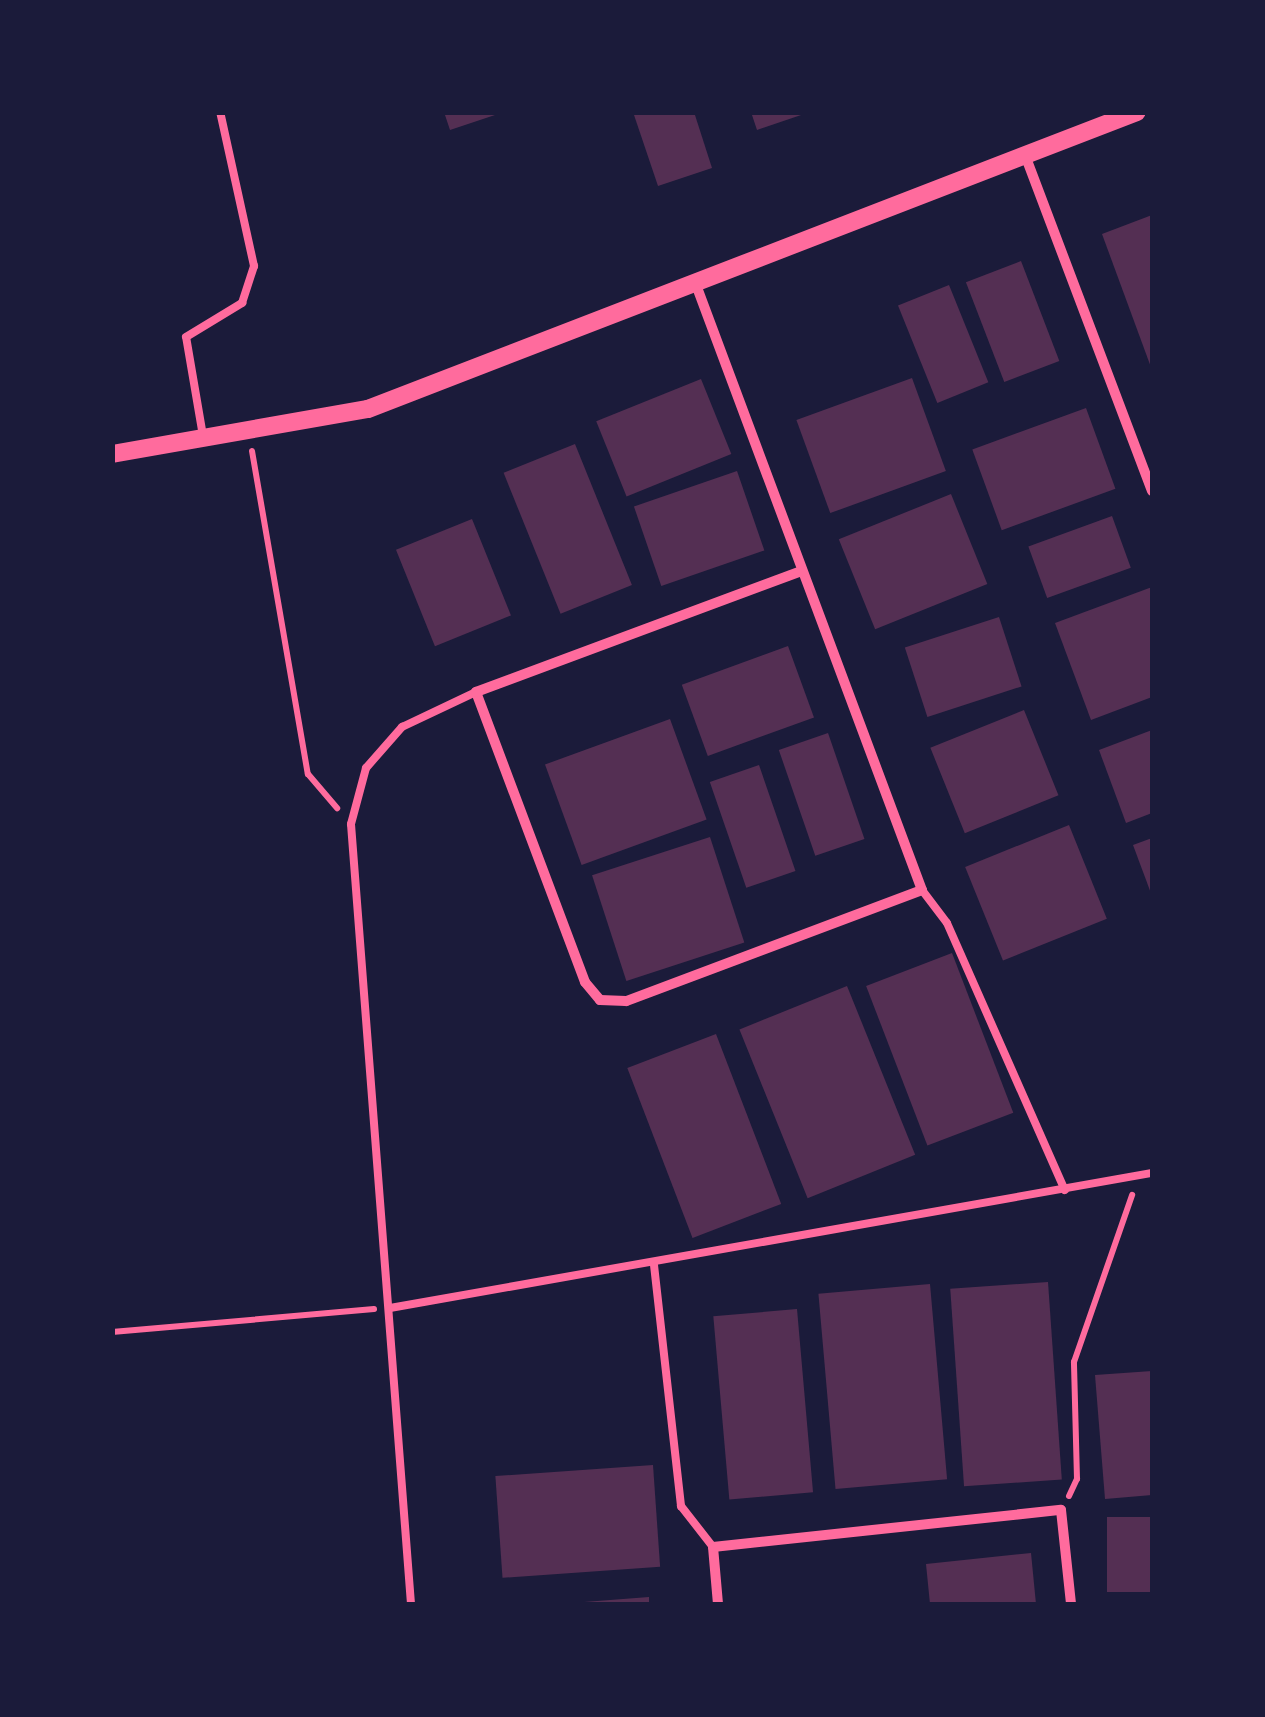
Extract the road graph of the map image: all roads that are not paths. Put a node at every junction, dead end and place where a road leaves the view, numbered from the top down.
1 (220, 112) edge
2 (1137, 112) edge
3 (1025, 155) junction
4 (695, 282) junction
5 (204, 440) junction
6 (1152, 449) edge
7 (112, 454) edge
8 (1138, 454) junction
9 (1152, 491) edge
10 (802, 570) junction
11 (476, 692) junction
12 (922, 890) junction
13 (1152, 1173) edge
14 (1065, 1190) junction
15 (654, 1265) junction
16 (390, 1308) junction
17 (712, 1547) junction
18 (411, 1604) edge
19 (718, 1604) edge
20 (1071, 1604) edge

1 - 5 lane
2 - 3 street
3 - 4 street
3 - 8 street
4 - 5 street
4 - 10 street
5 - 7 street
6 - 8 street
8 - 9 street
10 - 11 street
10 - 12 street
11 - 12 street
11 - 16 lane
12 - 14 lane
13 - 14 lane
14 - 15 lane
15 - 16 lane
15 - 17 lane
16 - 18 lane
17 - 19 street
17 - 20 street

